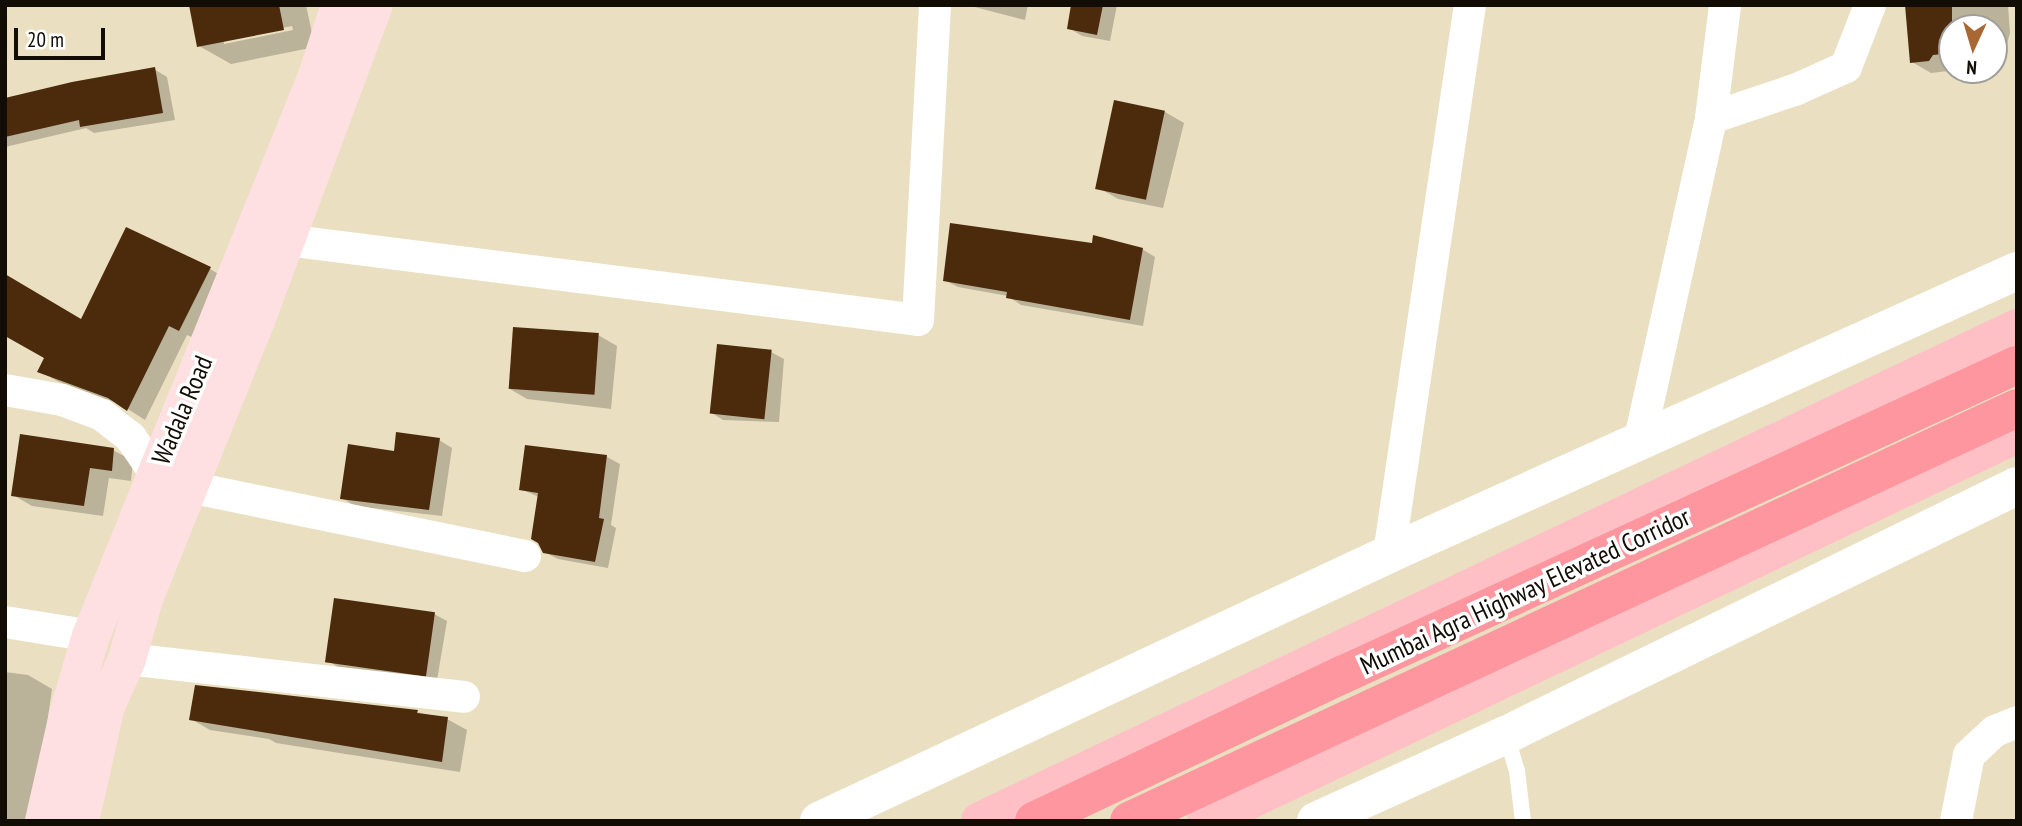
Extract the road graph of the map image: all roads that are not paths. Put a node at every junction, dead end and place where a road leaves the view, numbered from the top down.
1 (340, 5) edge
2 (374, 5) edge
3 (935, 5) edge
4 (1470, 5) edge
5 (1725, 5) edge
6 (1870, 5) edge
7 (1711, 118) junction
8 (270, 238) junction
9 (2017, 271) edge
10 (2017, 328) edge
11 (2017, 365) edge
12 (5, 390) edge
13 (2017, 408) edge
14 (2017, 434) edge
15 (1640, 439) junction
16 (172, 480) junction
17 (2017, 486) edge
18 (1388, 554) junction
19 (525, 556) dead end
20 (5, 622) edge
21 (91, 636) junction
22 (127, 659) junction
23 (464, 697) dead end
24 (2017, 722) edge
25 (1506, 735) junction
26 (44, 821) edge
27 (80, 821) edge
28 (820, 821) edge
29 (980, 821) edge
30 (1034, 821) edge
31 (1129, 821) edge
32 (1206, 821) edge
33 (1316, 821) edge
34 (1523, 821) edge
35 (1956, 821) edge

1 - 8 main road, Wadala Road
2 - 8 main road, Wadala Road
3 - 8 street
4 - 18 street
5 - 7 street
6 - 7 street
7 - 15 street
8 - 16 main road, Wadala Road
9 - 15 street
10 - 29 main road
11 - 30 highway, Mumbai Agra Highway Elevated Corridor
12 - 16 street
13 - 31 highway, Mumbai Agra Highway Elevated Corridor
14 - 32 main road
15 - 18 street
16 - 19 street
16 - 21 main road, Wadala Road
16 - 22 main road, Wadala Road
17 - 25 street
18 - 28 street
20 - 21 street
21 - 26 main road, Wadala Road
22 - 23 street
22 - 27 main road, Wadala Road
24 - 35 street
25 - 33 street
25 - 34 lane

